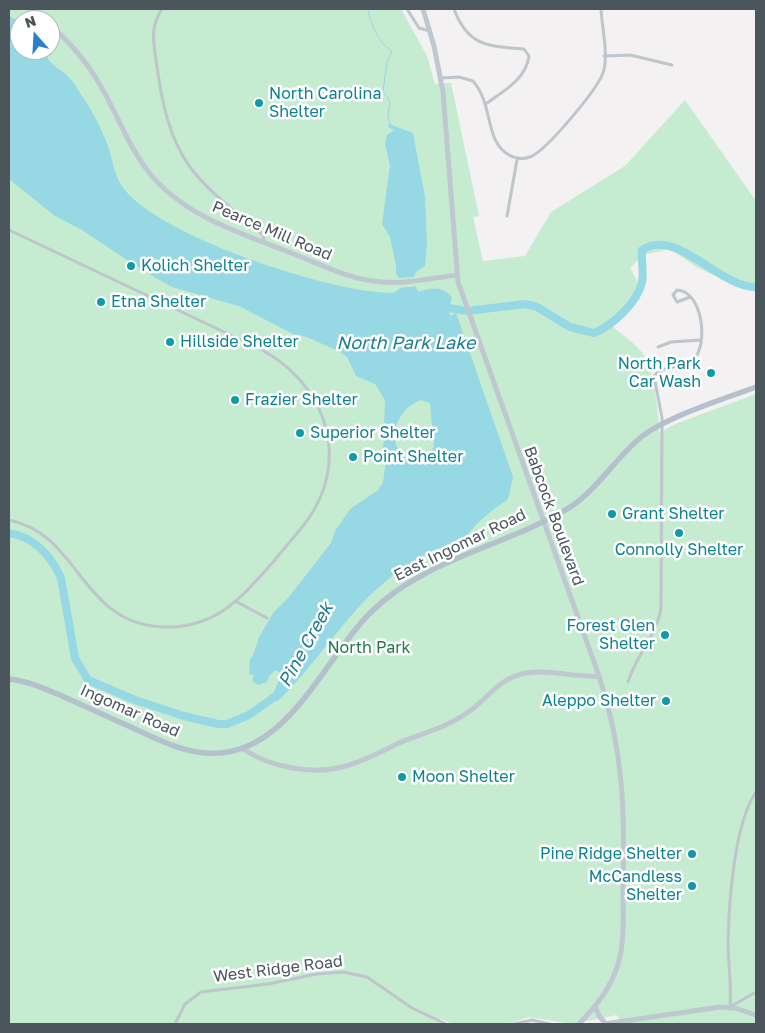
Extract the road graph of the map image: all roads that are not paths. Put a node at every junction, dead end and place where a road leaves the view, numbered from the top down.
1 (162, 9) edge
2 (407, 9) edge
3 (423, 9) edge
4 (454, 9) edge
5 (601, 9) edge
6 (430, 31) junction
7 (60, 35) edge
8 (604, 56) junction
9 (672, 65) dead end
10 (441, 78) junction
11 (487, 103) junction
12 (517, 160) junction
13 (507, 216) dead end
14 (9, 230) edge
15 (264, 242) junction
16 (457, 274) junction
17 (690, 297) junction
18 (700, 340) junction
19 (658, 347) dead end
20 (756, 387) edge
21 (662, 424) junction
22 (9, 520) edge
23 (543, 521) junction
24 (237, 602) junction
25 (267, 618) dead end
26 (599, 676) junction
27 (9, 679) edge
28 (628, 682) dead end
29 (243, 749) junction
30 (756, 792) edge
31 (756, 992) edge
32 (595, 1006) junction
33 (730, 1007) junction
34 (756, 1015) edge
35 (175, 1024) edge
36 (446, 1024) edge
37 (514, 1024) edge
38 (550, 1024) edge
39 (579, 1024) edge
40 (605, 1024) edge

1 - 15 street
2 - 6 street
3 - 6 street, Babcock Boulevard
4 - 11 street
5 - 8 street
6 - 10 street, Babcock Boulevard
7 - 15 street, Pearce Mill Road
8 - 9 street
8 - 12 street
10 - 11 street
10 - 16 street, Babcock Boulevard
11 - 12 street
12 - 13 street
14 - 24 street
15 - 16 street, Pearce Mill Road
16 - 23 street, Babcock Boulevard
17 - 17 street
17 - 18 street
18 - 19 street
18 - 21 street
20 - 21 main road, East Ingomar Road
21 - 23 main road, East Ingomar Road
21 - 28 street
22 - 24 street
23 - 26 street, Babcock Boulevard
23 - 29 main road, East Ingomar Road
24 - 25 street
26 - 29 street
26 - 32 street, Babcock Boulevard
27 - 29 main road, Ingomar Road
30 - 33 street
31 - 33 street
32 - 39 street, Babcock Boulevard
32 - 40 street
33 - 34 street
33 - 40 street
35 - 36 street, West Ridge Road
37 - 38 street

